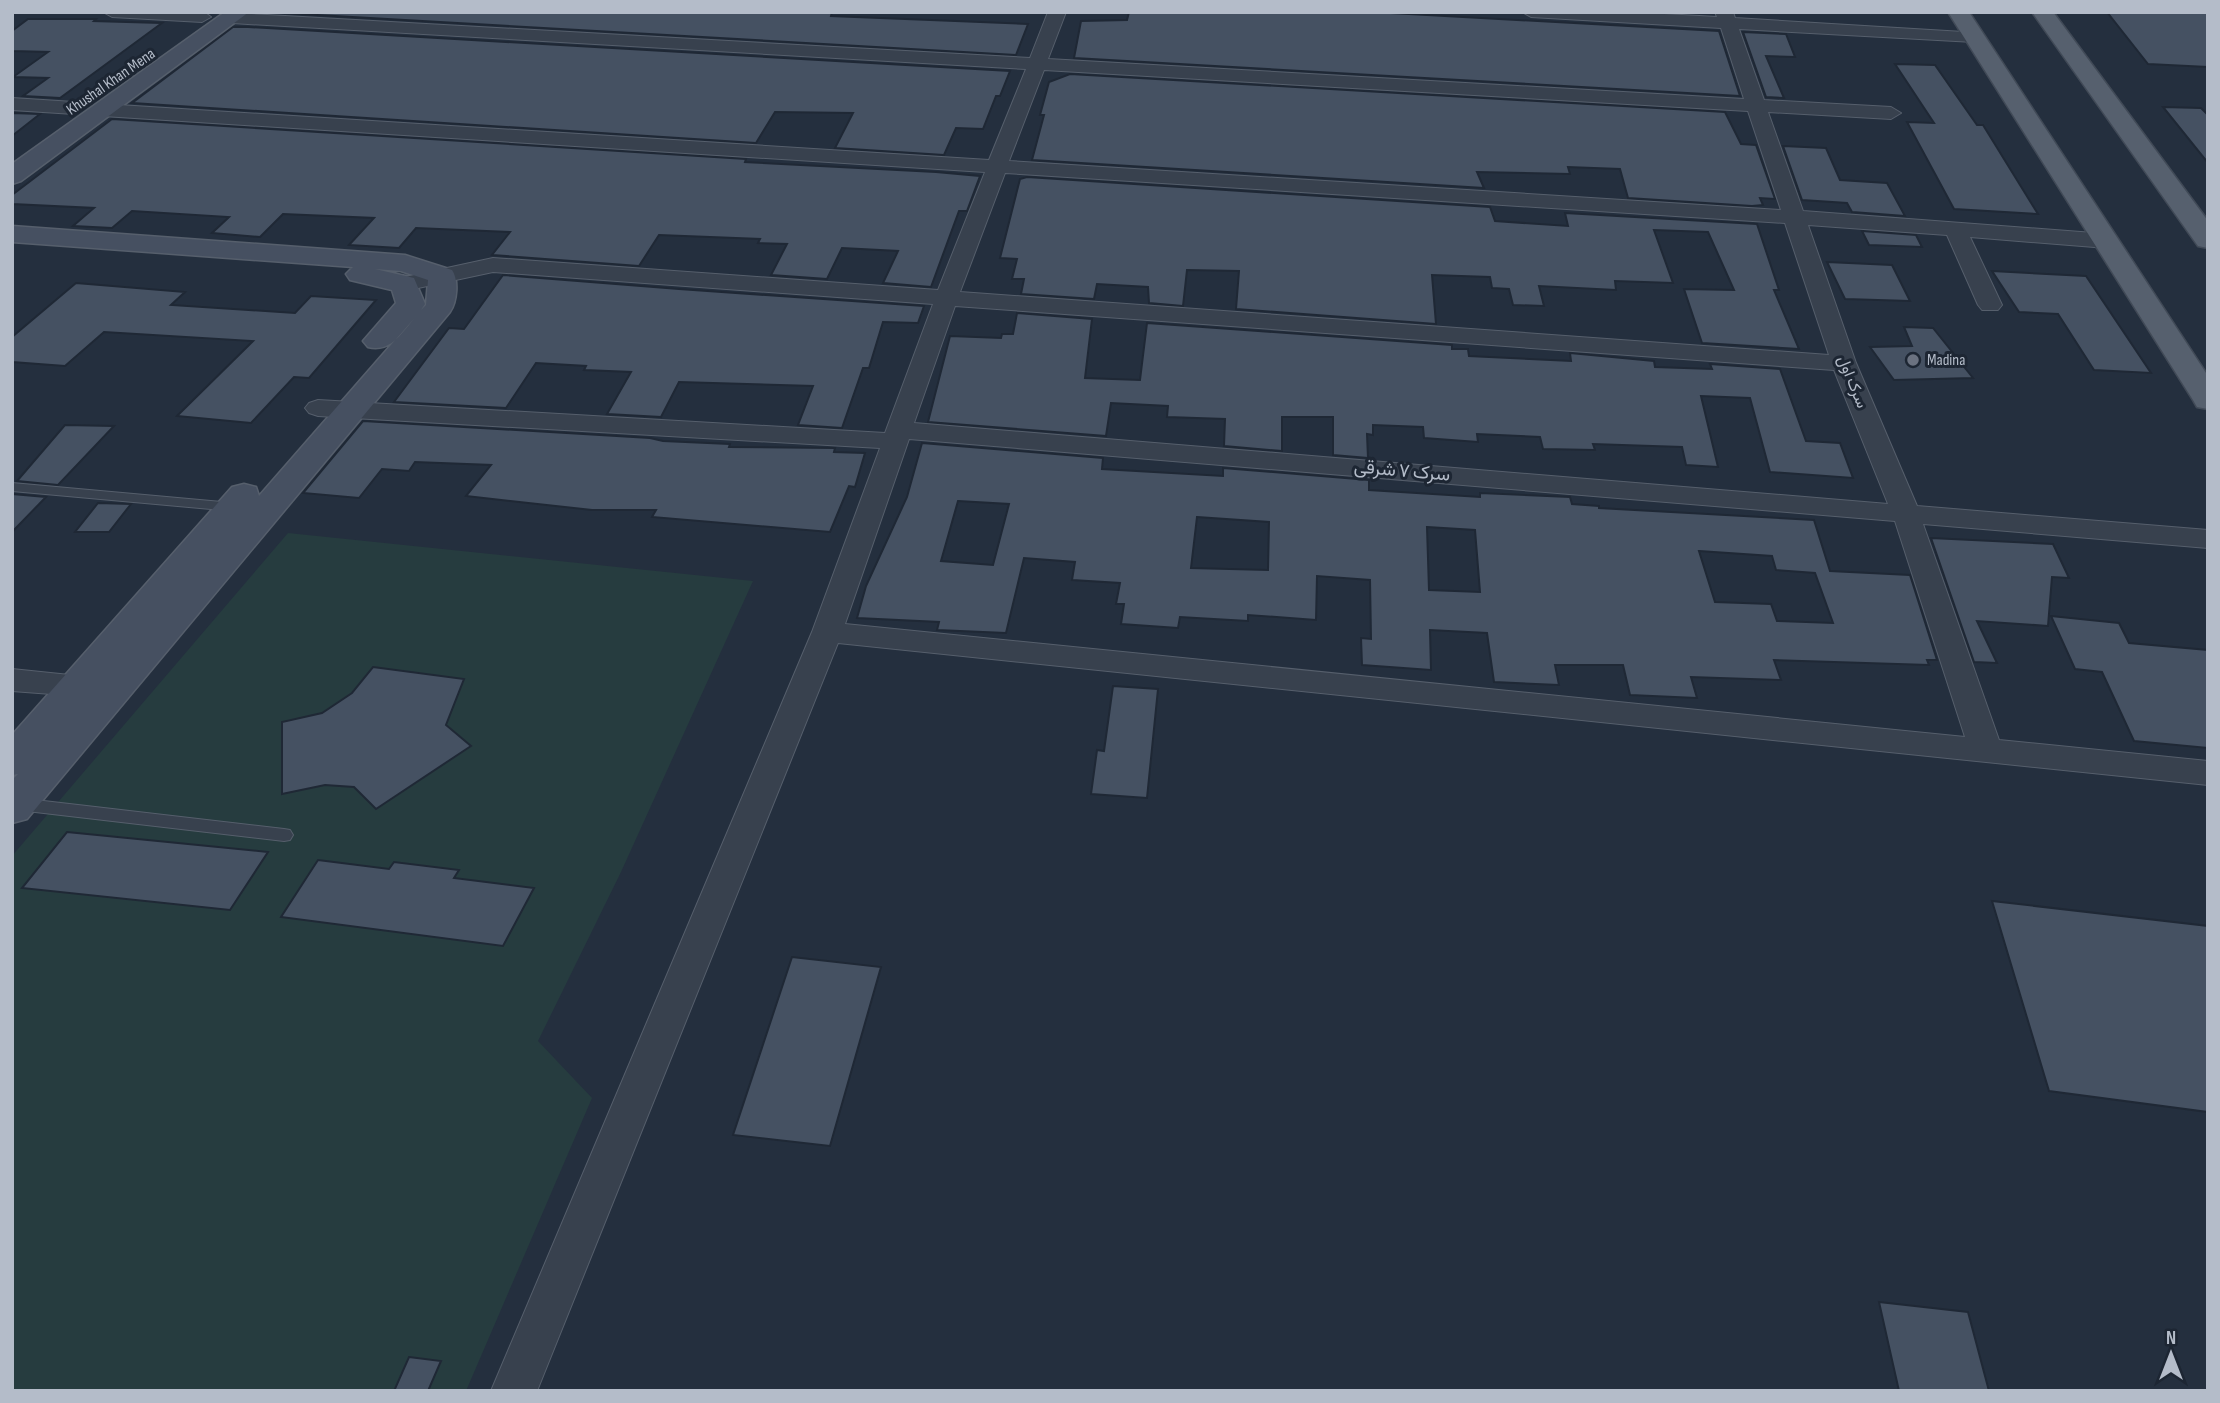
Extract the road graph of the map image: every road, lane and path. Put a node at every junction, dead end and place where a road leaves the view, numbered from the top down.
1 (112, 12) edge
2 (1056, 12) edge
3 (1531, 12) edge
4 (1958, 12) edge
5 (2042, 12) edge
6 (205, 15) edge
7 (236, 15) edge
8 (1726, 18) edge
9 (1974, 37) junction
10 (1037, 64) junction
11 (12, 104) edge
12 (1758, 104) junction
13 (74, 108) junction
14 (103, 110) junction
15 (1891, 113) dead end
16 (12, 151) edge
17 (998, 166) junction
18 (12, 176) edge
19 (1794, 217) junction
20 (1956, 230) junction
21 (12, 234) edge
22 (2208, 240) edge
23 (2106, 241) junction
24 (12, 251) edge
25 (442, 276) junction
26 (404, 284) junction
27 (947, 296) junction
28 (1990, 305) dead end
29 (1844, 363) junction
30 (2208, 400) edge
31 (318, 408) junction
32 (351, 410) junction
33 (897, 436) junction
34 (12, 487) edge
35 (233, 507) junction
36 (1905, 512) junction
37 (2208, 539) edge
38 (827, 632) junction
39 (12, 680) edge
40 (78, 685) junction
41 (1986, 750) junction
42 (12, 761) edge
43 (2208, 773) edge
44 (13, 805) edge
45 (284, 835) dead end
46 (514, 1391) edge

1 - 6 street
2 - 10 street
3 - 8 street
4 - 9 main road
5 - 22 main road
6 - 13 street, Khushal Khan Mena
7 - 10 street
7 - 14 street
8 - 9 street
8 - 12 street, سرک‌ اول
9 - 23 main road
10 - 12 street
10 - 17 street
11 - 13 street
12 - 15 street
12 - 19 street, سرک‌ اول
13 - 16 street, Khushal Khan Mena
14 - 17 street
14 - 18 street
17 - 19 street
17 - 27 street
19 - 20 street
19 - 29 street, سرک‌ اول
20 - 23 street
20 - 28 street
21 - 25 street
23 - 30 main road
24 - 26 street
25 - 26 street
25 - 27 street
25 - 32 street
26 - 31 street
27 - 29 street
27 - 33 street
29 - 36 street, سرک‌ اول
31 - 32 street, سرک ۷ شرقی
31 - 35 street
32 - 33 street, سرک ۷ شرقی
32 - 44 street
33 - 36 street, سرک ۷ شرقی
33 - 38 street
34 - 35 lane
35 - 40 street
36 - 37 street, سرک ۷ شرقی
36 - 41 street, سرک‌ اول
38 - 41 street
38 - 46 street
39 - 40 street
40 - 42 street
41 - 43 street
44 - 45 lane

